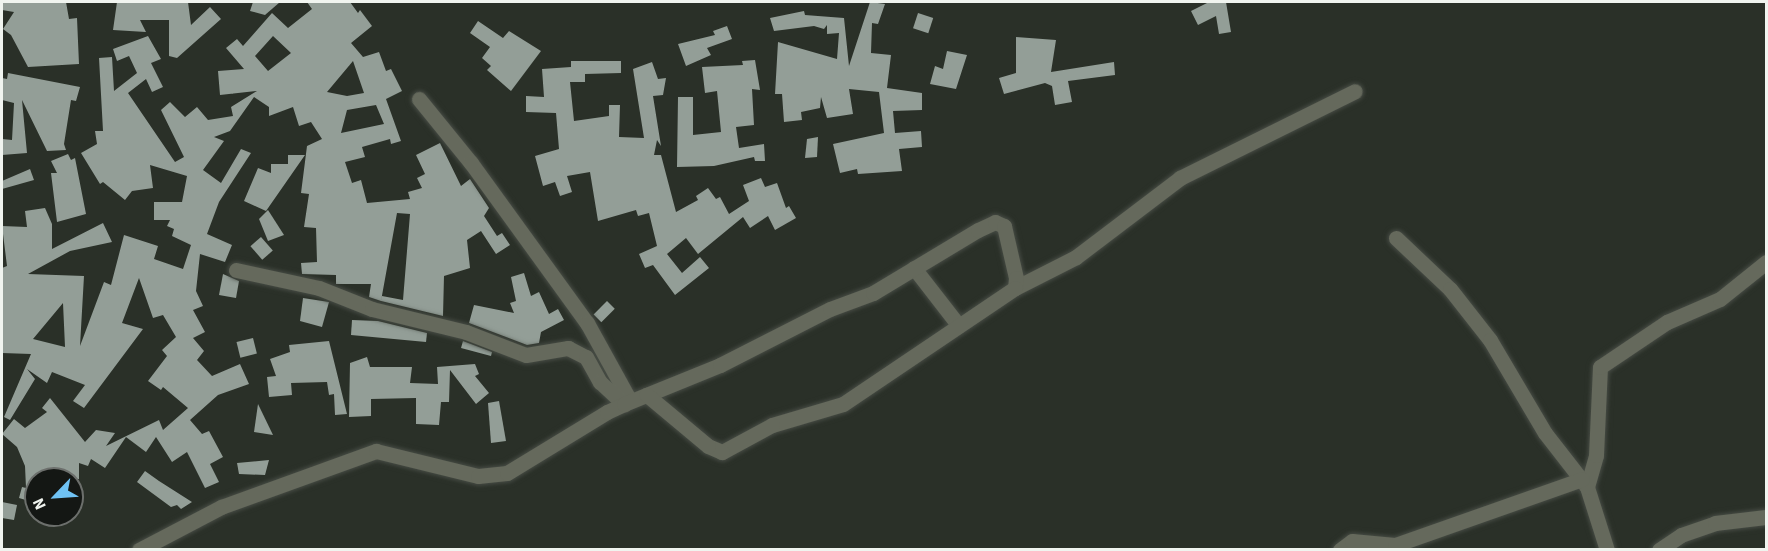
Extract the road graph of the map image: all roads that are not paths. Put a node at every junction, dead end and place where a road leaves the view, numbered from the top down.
1 (1355, 91) dead end
2 (419, 99) dead end
3 (1396, 238) dead end
4 (1767, 262) edge
5 (914, 268) junction
6 (236, 270) dead end
7 (1015, 288) junction
8 (959, 326) junction
9 (647, 395) junction
10 (627, 403) junction
11 (1584, 483) junction
12 (1767, 517) edge
13 (139, 549) edge
14 (1340, 549) edge
15 (1607, 549) edge
16 (1659, 549) edge

1 - 7 street
2 - 10 street
3 - 11 street
4 - 11 street
5 - 7 street
5 - 8 street
5 - 9 street
6 - 10 street
7 - 8 street
8 - 9 street
9 - 10 street
10 - 13 street
11 - 14 street
11 - 15 street
12 - 16 street

